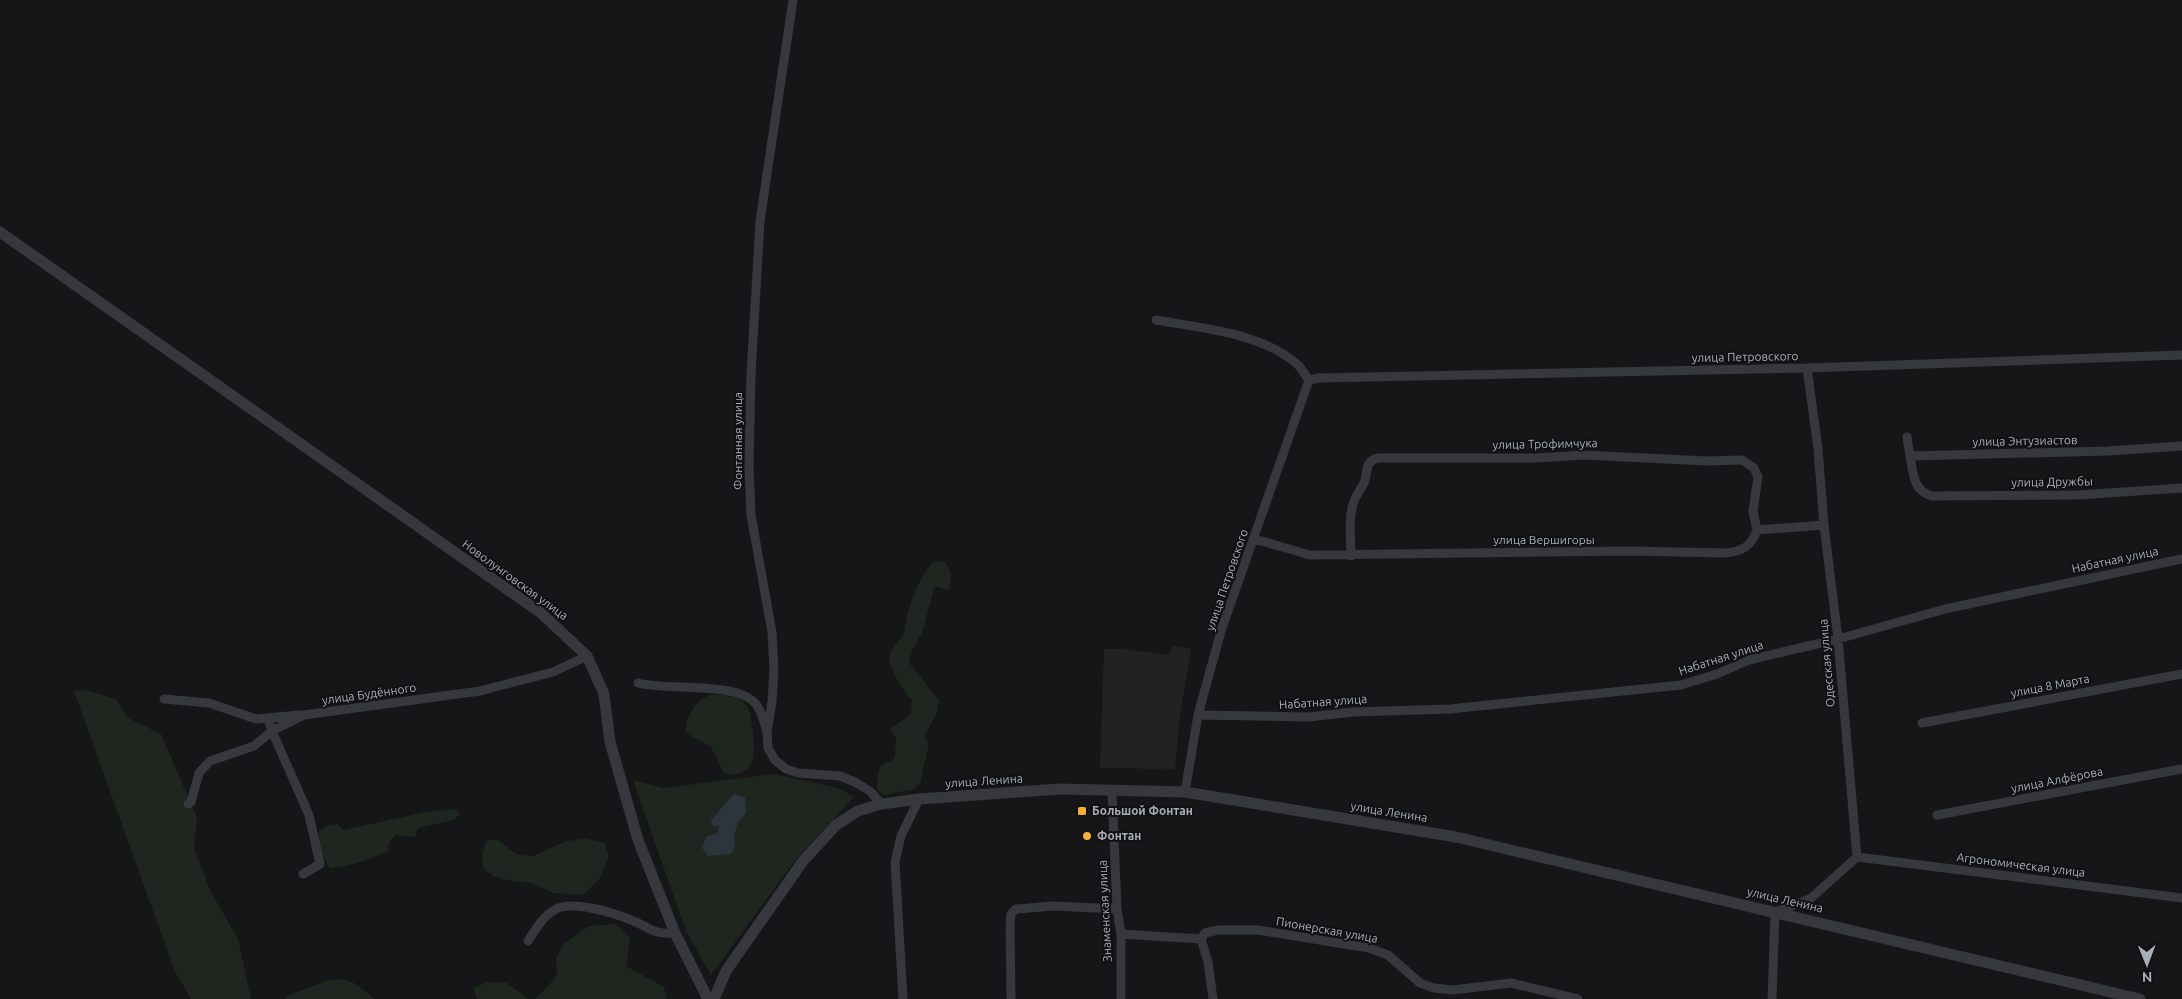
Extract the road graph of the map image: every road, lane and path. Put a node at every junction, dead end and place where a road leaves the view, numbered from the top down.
1 (792, 0) edge
2 (0, 232) edge
3 (1156, 320) dead end
4 (2182, 355) edge
5 (1807, 368) junction
6 (1309, 380) junction
7 (1907, 437) dead end
8 (2182, 446) edge
9 (1910, 456) junction
10 (2182, 488) edge
11 (1824, 525) junction
12 (1757, 530) junction
13 (1255, 539) junction
14 (1351, 556) junction
15 (2182, 559) edge
16 (1838, 639) junction
17 (587, 656) junction
18 (2182, 674) edge
19 (638, 683) dead end
20 (164, 699) dead end
21 (756, 703) junction
22 (771, 707) junction
23 (304, 715) junction
24 (1198, 715) junction
25 (268, 718) junction
26 (1922, 723) dead end
27 (272, 731) junction
28 (767, 732) junction
29 (2182, 769) edge
30 (1112, 792) junction
31 (1184, 792) junction
32 (919, 799) junction
33 (188, 804) dead end
34 (881, 804) junction
35 (1938, 815) dead end
36 (1857, 857) junction
37 (303, 874) dead end
38 (2182, 898) edge
39 (1117, 909) junction
40 (1775, 912) junction
41 (675, 933) junction
42 (1121, 934) junction
43 (1201, 939) junction
44 (528, 941) dead end
45 (902, 998) edge
46 (708, 999) edge
47 (714, 999) edge
48 (1012, 999) edge
49 (1121, 999) edge
50 (1213, 999) edge
51 (1578, 999) edge
52 (1772, 999) edge
53 (2140, 999) edge

1 - 22 street, Фонтанная улица
2 - 17 street, Новолунговская улица
3 - 6 street
4 - 5 street, улица Петровского
5 - 6 street, улица Петровского
5 - 11 street, Одесская улица
6 - 13 street, улица Петровского
7 - 9 street
8 - 9 street, улица Энтузиастов
9 - 10 street, улица Дружбы
11 - 12 street
11 - 16 street, Одесская улица
12 - 14 street, улица Вершигоры
12 - 14 street, улица Трофимчука
13 - 14 street, улица Вершигоры
13 - 24 street, улица Петровского
15 - 16 street, Набатная улица
16 - 24 street, Набатная улица
16 - 36 street, Одесская улица
17 - 23 street, улица Будённого
17 - 41 street, Новолунговская улица
18 - 26 street, улица 8 Марта
19 - 21 street
20 - 25 street
21 - 22 street
21 - 28 street
22 - 28 street, Фонтанная улица
23 - 25 street
23 - 27 street, улица Будённого
24 - 31 street, улица Петровского
25 - 27 street
27 - 33 street, улица Будённого
27 - 37 street
28 - 34 street, Фонтанная улица
29 - 35 street, улица Алфёрова
30 - 31 street, улица Ленина
30 - 32 street, улица Ленина
30 - 39 street, Знаменская улица
31 - 40 street, улица Ленина
32 - 34 street, улица Ленина
32 - 45 street
34 - 47 street, улица Ленина
36 - 38 street, Агрономическая улица
36 - 40 street
39 - 42 street, Знаменская улица
39 - 48 street
40 - 52 street
40 - 53 street, улица Ленина
41 - 44 street
41 - 46 street, Новолунговская улица
42 - 43 street, Пионерская улица
42 - 49 street, Знаменская улица
43 - 50 street
43 - 51 street, Пионерская улица

